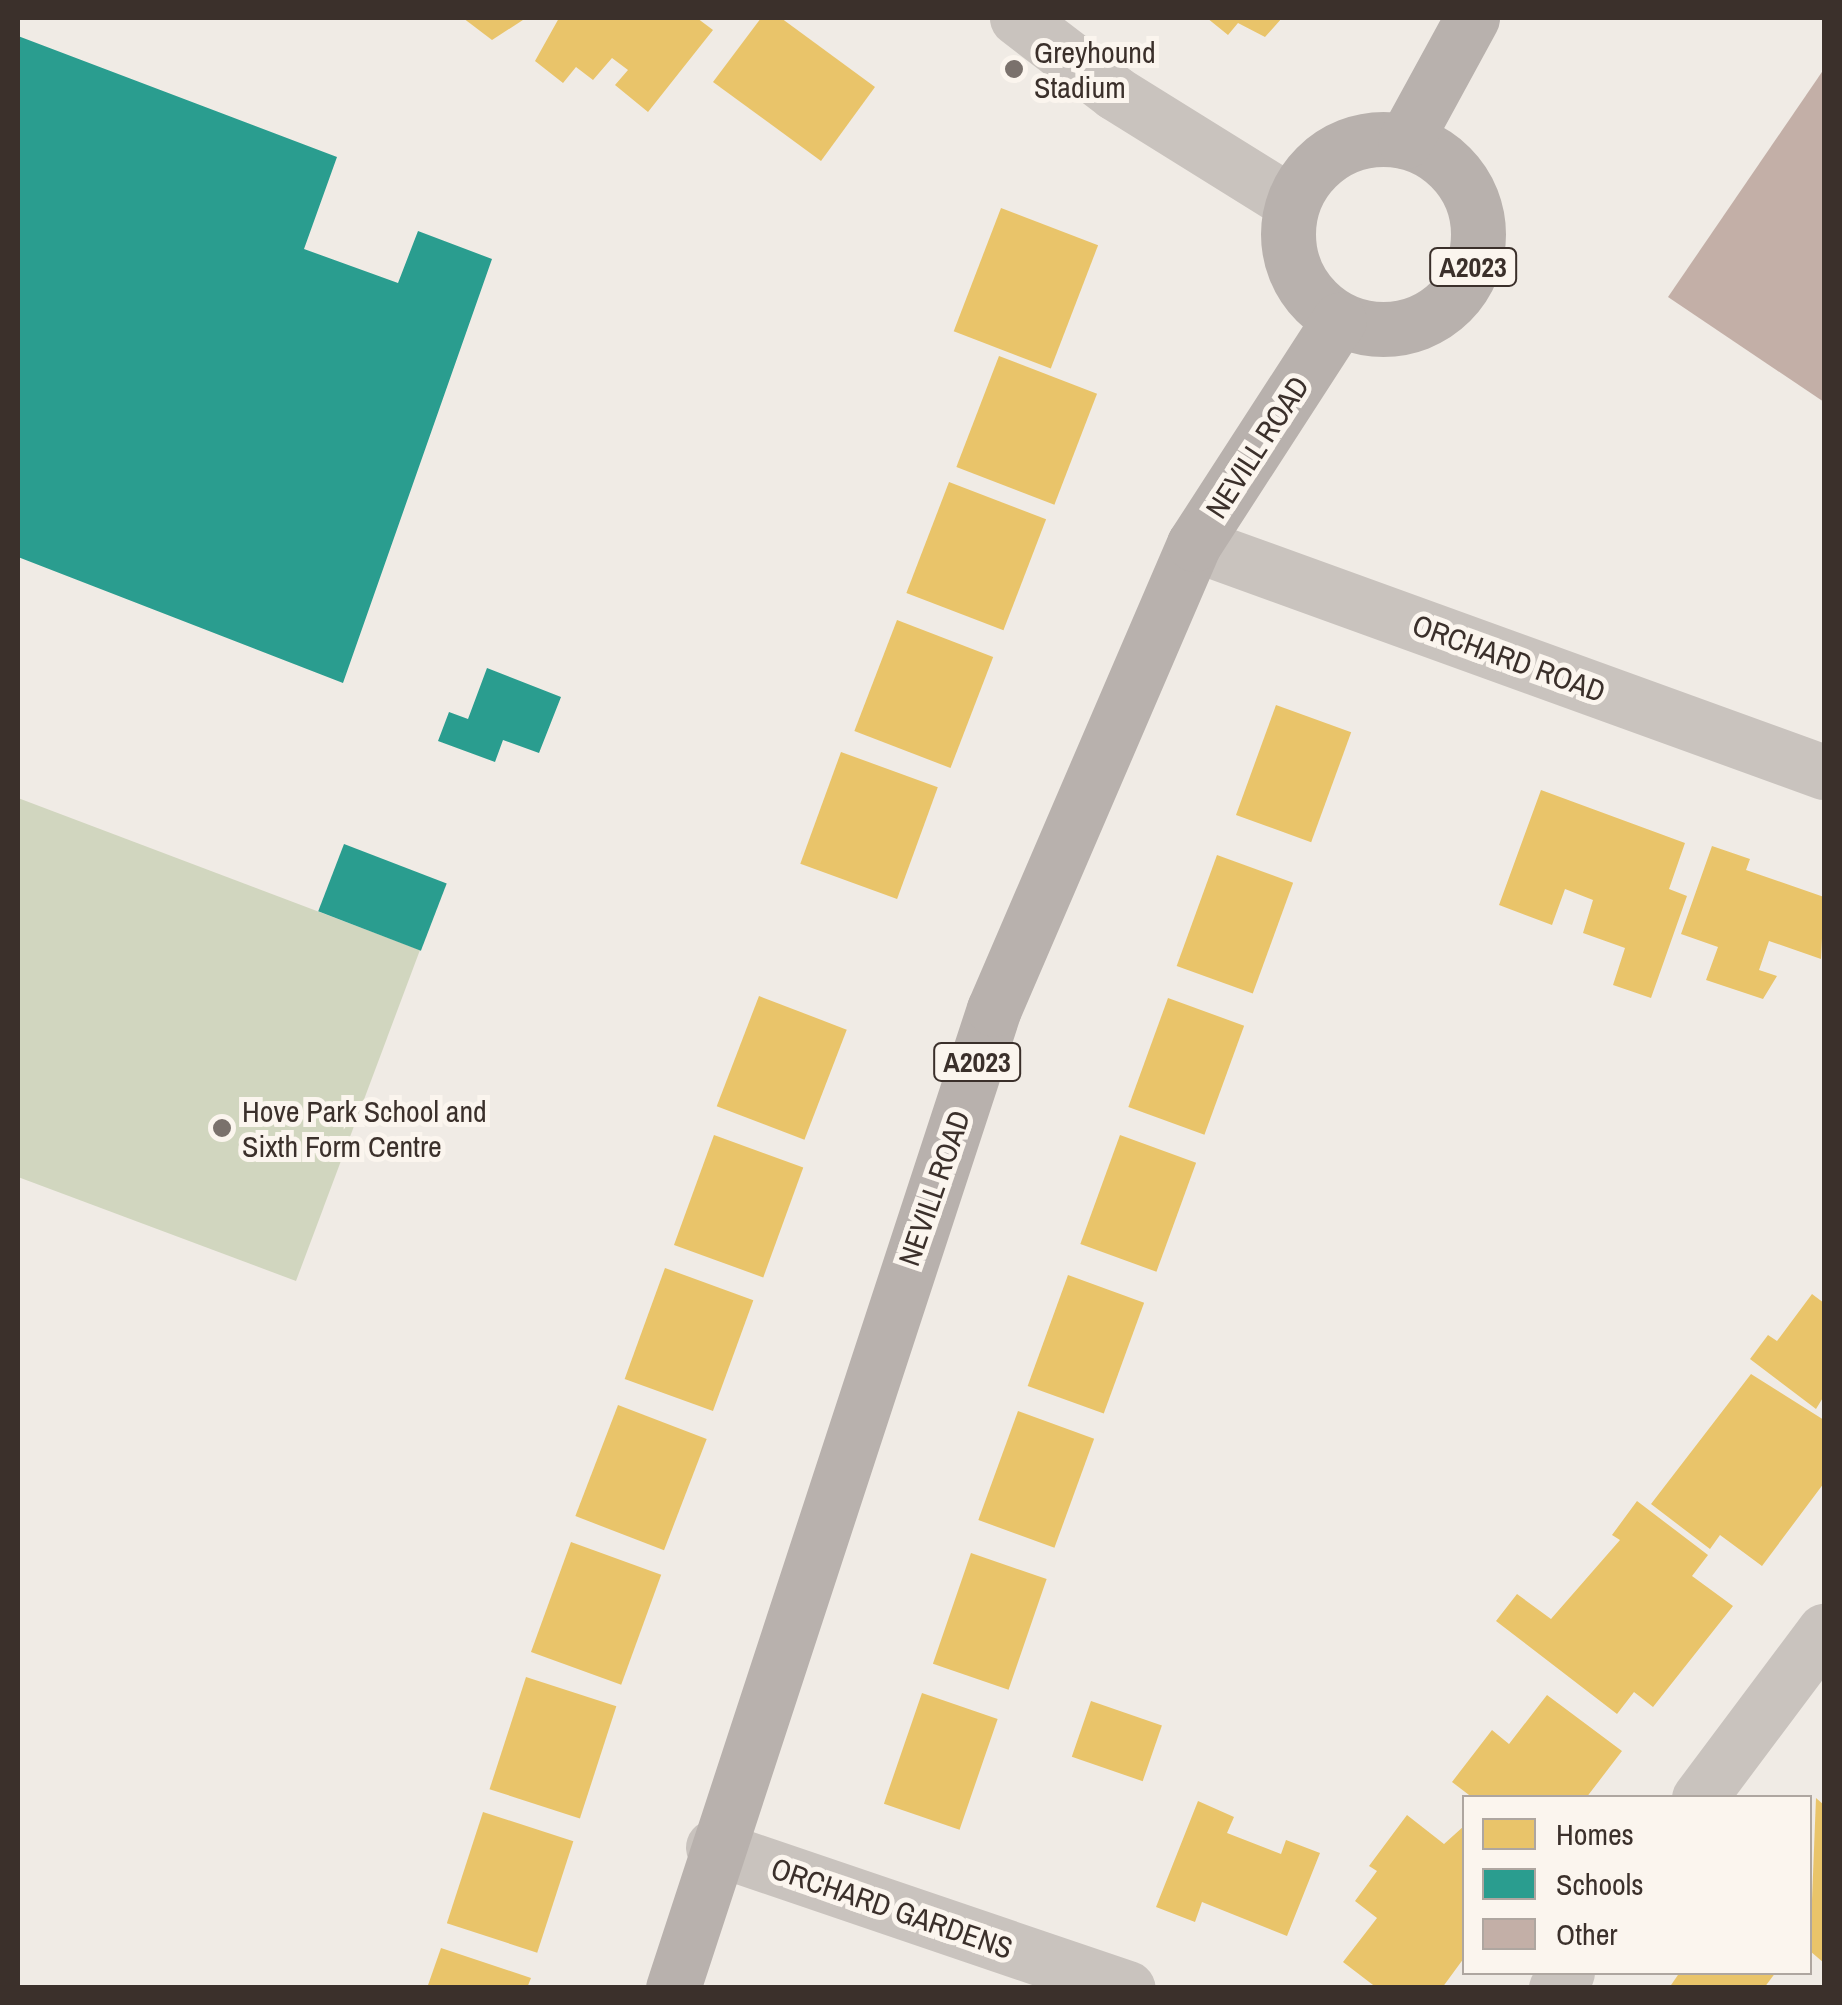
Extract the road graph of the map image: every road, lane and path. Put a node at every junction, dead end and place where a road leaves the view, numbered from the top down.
1 (1017, 18) edge
2 (1472, 18) edge
3 (1404, 141) junction
4 (1292, 203) junction
5 (1340, 320) junction
6 (1194, 544) junction
7 (1824, 772) edge
8 (1824, 1631) edge
9 (1701, 1795) edge
10 (713, 1847) junction
11 (673, 1988) edge
12 (1128, 1988) edge

1 - 4 street
2 - 3 main road
3 - 4 main road
3 - 5 main road, A2023
4 - 5 main road
5 - 6 main road, NEVILL ROAD / A2023
6 - 7 street, ORCHARD ROAD
6 - 10 main road, NEVILL ROAD / A2023
8 - 9 street
10 - 11 main road, NEVILL ROAD / A2023
10 - 12 street, ORCHARD GARDENS

